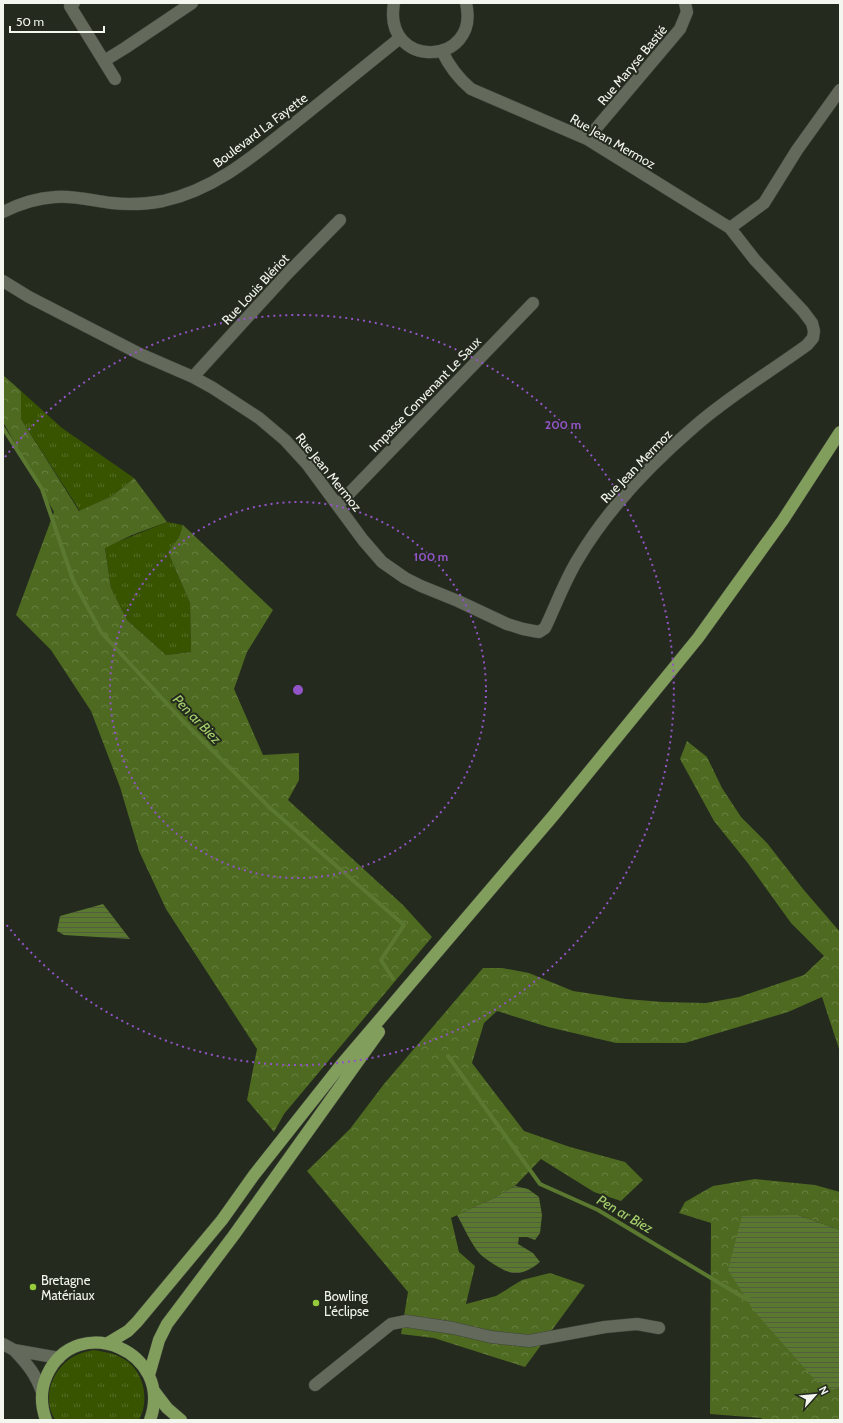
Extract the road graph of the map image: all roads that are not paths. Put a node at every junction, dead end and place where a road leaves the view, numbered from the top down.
1 (74, 3) edge
2 (192, 3) edge
3 (394, 3) edge
4 (466, 3) edge
5 (685, 3) edge
6 (400, 38) junction
7 (442, 51) junction
8 (104, 61) junction
9 (115, 79) dead end
10 (840, 90) edge
11 (587, 139) junction
12 (3, 212) edge
13 (340, 220) dead end
14 (730, 228) junction
15 (3, 280) edge
16 (533, 303) dead end
17 (193, 377) junction
18 (840, 432) edge
19 (338, 505) junction
20 (417, 977) junction
21 (659, 1328) dead end
22 (108, 1343) junction
23 (3, 1344) edge
24 (14, 1350) junction
25 (59, 1358) junction
26 (149, 1374) junction
27 (315, 1385) dead end
28 (154, 1391) junction
29 (42, 1392) junction
30 (45, 1415) edge
31 (34, 1420) edge
32 (150, 1420) edge
33 (181, 1420) edge

1 - 8 street
2 - 8 street
3 - 6 street
4 - 7 street
5 - 11 street, Rue Maryse Bastié
6 - 7 street
6 - 12 street, Boulevard La Fayette
7 - 11 street, Rue Jean Mermoz
8 - 9 street
10 - 14 street
11 - 14 street, Rue Jean Mermoz
13 - 17 street, Rue Louis Blériot
14 - 19 street, Rue Jean Mermoz
15 - 17 street, Rue Jean Mermoz
16 - 19 street, Impasse Convenant Le Saux
17 - 19 street, Rue Jean Mermoz
18 - 20 main road
20 - 22 main road
20 - 26 main road
21 - 27 street
22 - 25 main road
22 - 26 main road
23 - 24 street
24 - 25 street
24 - 29 street
25 - 29 main road
26 - 28 main road
28 - 32 main road
28 - 33 main road
29 - 30 main road
30 - 31 main road

